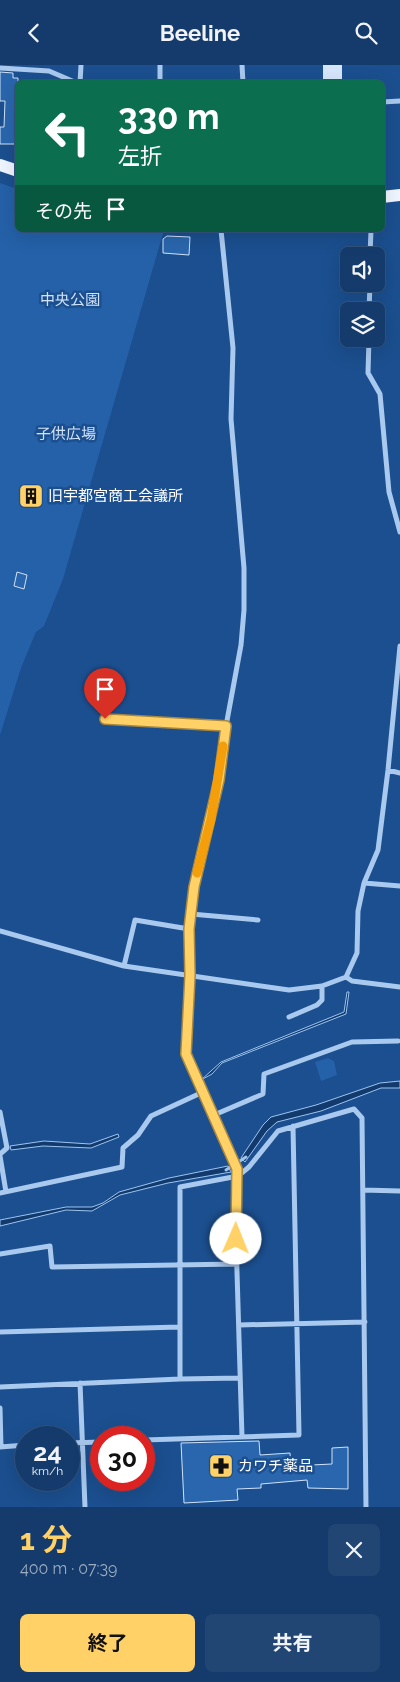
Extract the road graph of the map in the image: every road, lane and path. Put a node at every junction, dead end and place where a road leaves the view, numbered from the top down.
1 (81, 65) edge
2 (160, 65) edge
3 (242, 65) edge
4 (328, 65) edge
5 (337, 65) edge
6 (0, 68) edge
7 (27, 68) edge
8 (72, 80) edge
9 (79, 80) edge
10 (160, 80) edge
11 (243, 80) edge
12 (328, 80) edge
13 (337, 80) edge
14 (400, 101) edge
15 (385, 102) edge
16 (0, 165) edge
17 (15, 170) edge
18 (400, 195) edge
19 (385, 197) edge
20 (221, 232) edge
21 (371, 232) edge
22 (370, 247) edge
23 (369, 347) edge
24 (400, 532) edge
25 (400, 646) edge
26 (398, 694) edge
27 (105, 719) dead end
28 (226, 726) junction
29 (388, 770) junction
30 (400, 773) edge
31 (364, 883) junction
32 (400, 886) edge
33 (191, 914) junction
34 (258, 920) dead end
35 (189, 929) junction
36 (0, 931) edge
37 (124, 966) junction
38 (190, 975) junction
39 (346, 977) junction
40 (322, 986) junction
41 (400, 987) edge
42 (288, 1017) dead end
43 (398, 1041) dead end
44 (203, 1092) junction
45 (0, 1112) edge
46 (214, 1115) junction
47 (293, 1126) junction
48 (0, 1155) edge
49 (238, 1176) junction
50 (363, 1190) junction
51 (400, 1191) edge
52 (3, 1192) edge
53 (0, 1254) edge
54 (237, 1264) junction
55 (180, 1265) junction
56 (364, 1322) junction
57 (298, 1324) junction
58 (239, 1325) junction
59 (179, 1327) junction
60 (0, 1332) edge
61 (240, 1378) junction
62 (180, 1379) junction
63 (80, 1383) junction
64 (0, 1387) edge
65 (0, 1408) edge
66 (242, 1437) junction
67 (155, 1440) edge
68 (80, 1442) edge
69 (84, 1442) junction
70 (90, 1442) edge
71 (15, 1446) edge
72 (0, 1447) edge
73 (85, 1507) edge
74 (366, 1507) edge

1 - 9 street
2 - 10 street
3 - 11 street
4 - 12 street
5 - 13 street
6 - 7 street
7 - 8 street
14 - 15 street
16 - 17 main road
18 - 19 main road
20 - 28 street
21 - 22 street
23 - 24 street
25 - 26 street
26 - 29 street
27 - 28 street
28 - 33 street
29 - 30 street
29 - 31 street
31 - 32 street
31 - 39 street
33 - 34 street
33 - 35 street
35 - 37 street
35 - 38 street
36 - 37 street
37 - 38 street
38 - 40 street
38 - 44 street
39 - 40 street
39 - 41 street
40 - 42 street
43 - 46 street
44 - 46 street
44 - 52 street
45 - 48 street
46 - 49 street
47 - 49 street
47 - 50 street
47 - 57 street
48 - 52 street
49 - 54 street
49 - 55 street
50 - 51 street
50 - 56 street
53 - 55 street
54 - 55 street
54 - 58 street
55 - 59 street
56 - 57 street
56 - 74 street
57 - 58 street
57 - 66 street
58 - 61 street
59 - 60 street
59 - 62 street
61 - 62 street
61 - 66 street
62 - 63 street
63 - 64 street
63 - 69 street
65 - 72 street
66 - 67 street
68 - 69 street
69 - 70 street
69 - 73 street
71 - 72 street

